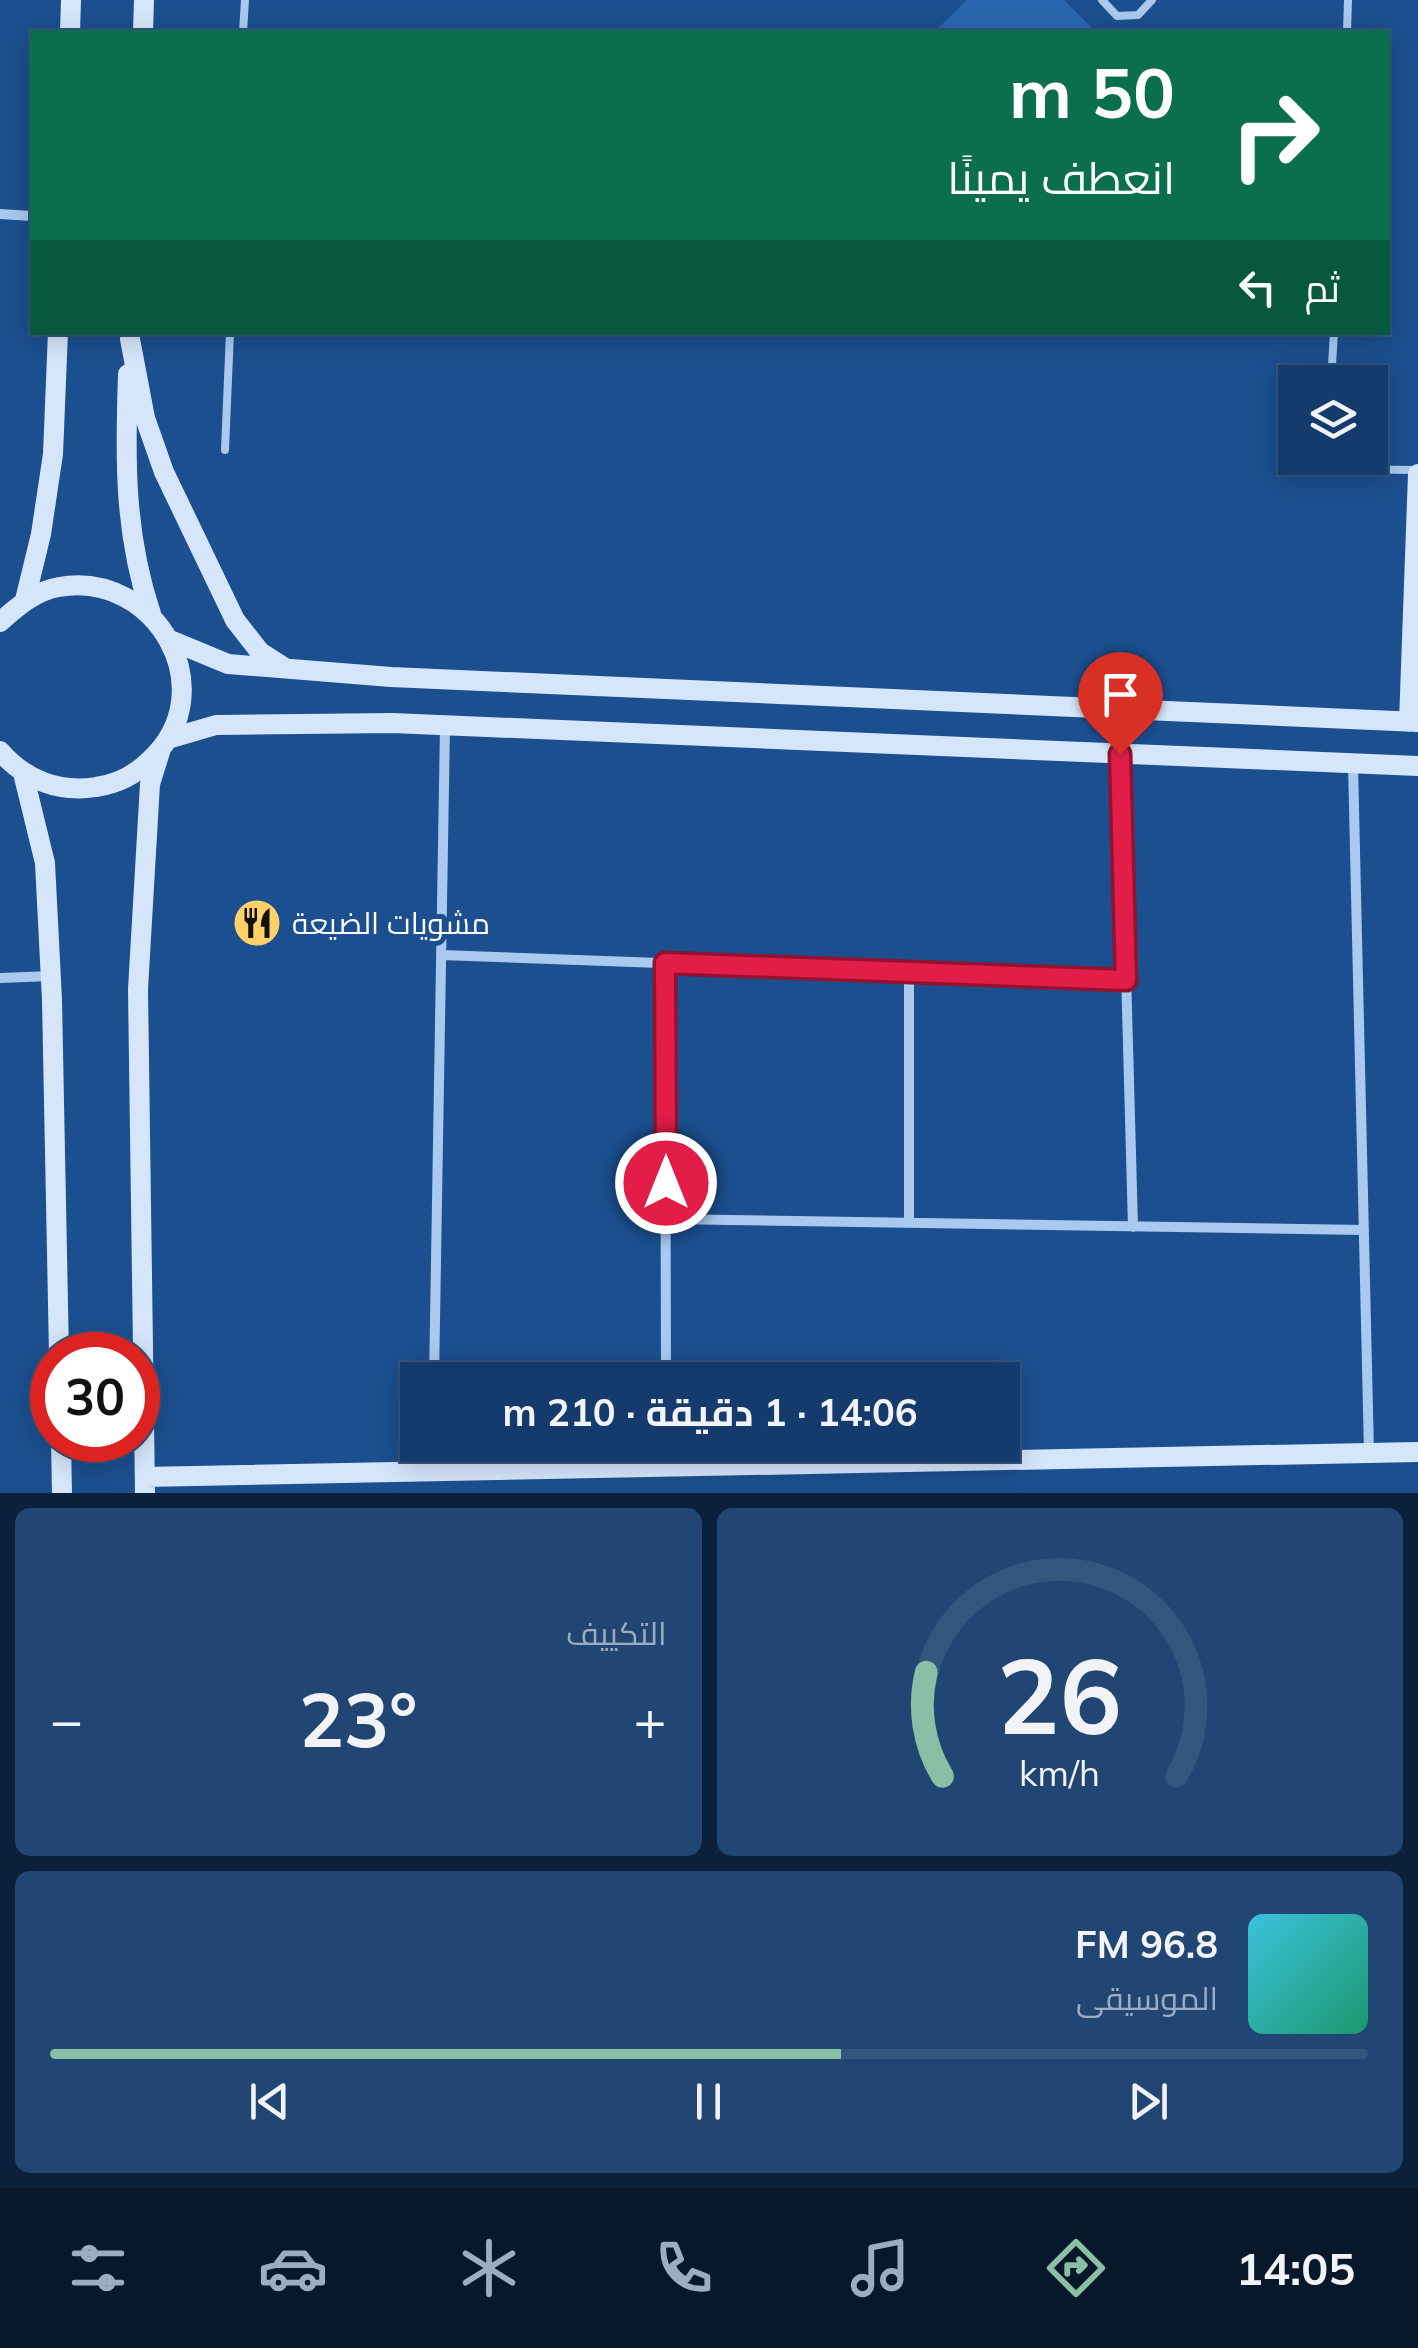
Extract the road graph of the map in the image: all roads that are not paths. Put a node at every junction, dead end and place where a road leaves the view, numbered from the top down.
1 (71, 0) edge
2 (144, 0) edge
3 (245, 0) edge
4 (1102, 0) edge
5 (1152, 0) edge
6 (1348, 0) edge
7 (70, 30) edge
8 (143, 30) edge
9 (244, 30) edge
10 (1346, 30) edge
11 (0, 214) edge
12 (30, 216) edge
13 (58, 335) edge
14 (230, 335) edge
15 (1334, 335) edge
16 (130, 336) edge
17 (1333, 365) edge
18 (225, 450) dead end
19 (1388, 471) edge
20 (1418, 472) edge
21 (25, 600) junction
22 (151, 614) junction
23 (0, 622) edge
24 (170, 640) junction
25 (287, 669) junction
26 (1414, 722) edge
27 (445, 726) junction
28 (164, 746) junction
29 (0, 752) edge
30 (1120, 754) junction
31 (1353, 763) junction
32 (1418, 766) edge
33 (23, 772) junction
34 (441, 955) junction
35 (665, 963) junction
36 (909, 972) junction
37 (51, 976) junction
38 (0, 978) edge
39 (1126, 980) junction
40 (666, 1220) junction
41 (910, 1223) junction
42 (1132, 1227) junction
43 (1364, 1230) junction
44 (59, 1332) edge
45 (434, 1362) edge
46 (666, 1362) edge
47 (1368, 1452) junction
48 (1418, 1452) edge
49 (1020, 1454) edge
50 (61, 1462) edge
51 (432, 1462) edge
52 (572, 1462) edge
53 (432, 1471) junction
54 (145, 1485) edge
55 (62, 1493) edge

1 - 7 street
2 - 8 street
3 - 9 lane
4 - 5 lane
6 - 10 lane
11 - 12 street
13 - 21 street
14 - 18 lane
15 - 17 lane
16 - 22 street
16 - 25 street
19 - 20 lane
20 - 26 street
21 - 22 street
21 - 23 street
22 - 24 street
24 - 25 street
24 - 28 street
25 - 26 street
27 - 28 street
27 - 30 street
27 - 34 street
28 - 33 street
28 - 54 street
29 - 33 street
30 - 31 street
30 - 39 street
31 - 32 street
31 - 43 street
33 - 37 street
34 - 35 street
34 - 45 street
35 - 36 street
35 - 40 street
36 - 39 street
36 - 41 street
37 - 38 street
37 - 44 street
39 - 42 street
40 - 41 street
40 - 46 street
41 - 42 street
42 - 43 street
43 - 47 street
47 - 48 street
47 - 49 street
50 - 55 street
51 - 53 street
52 - 53 street
53 - 54 street

